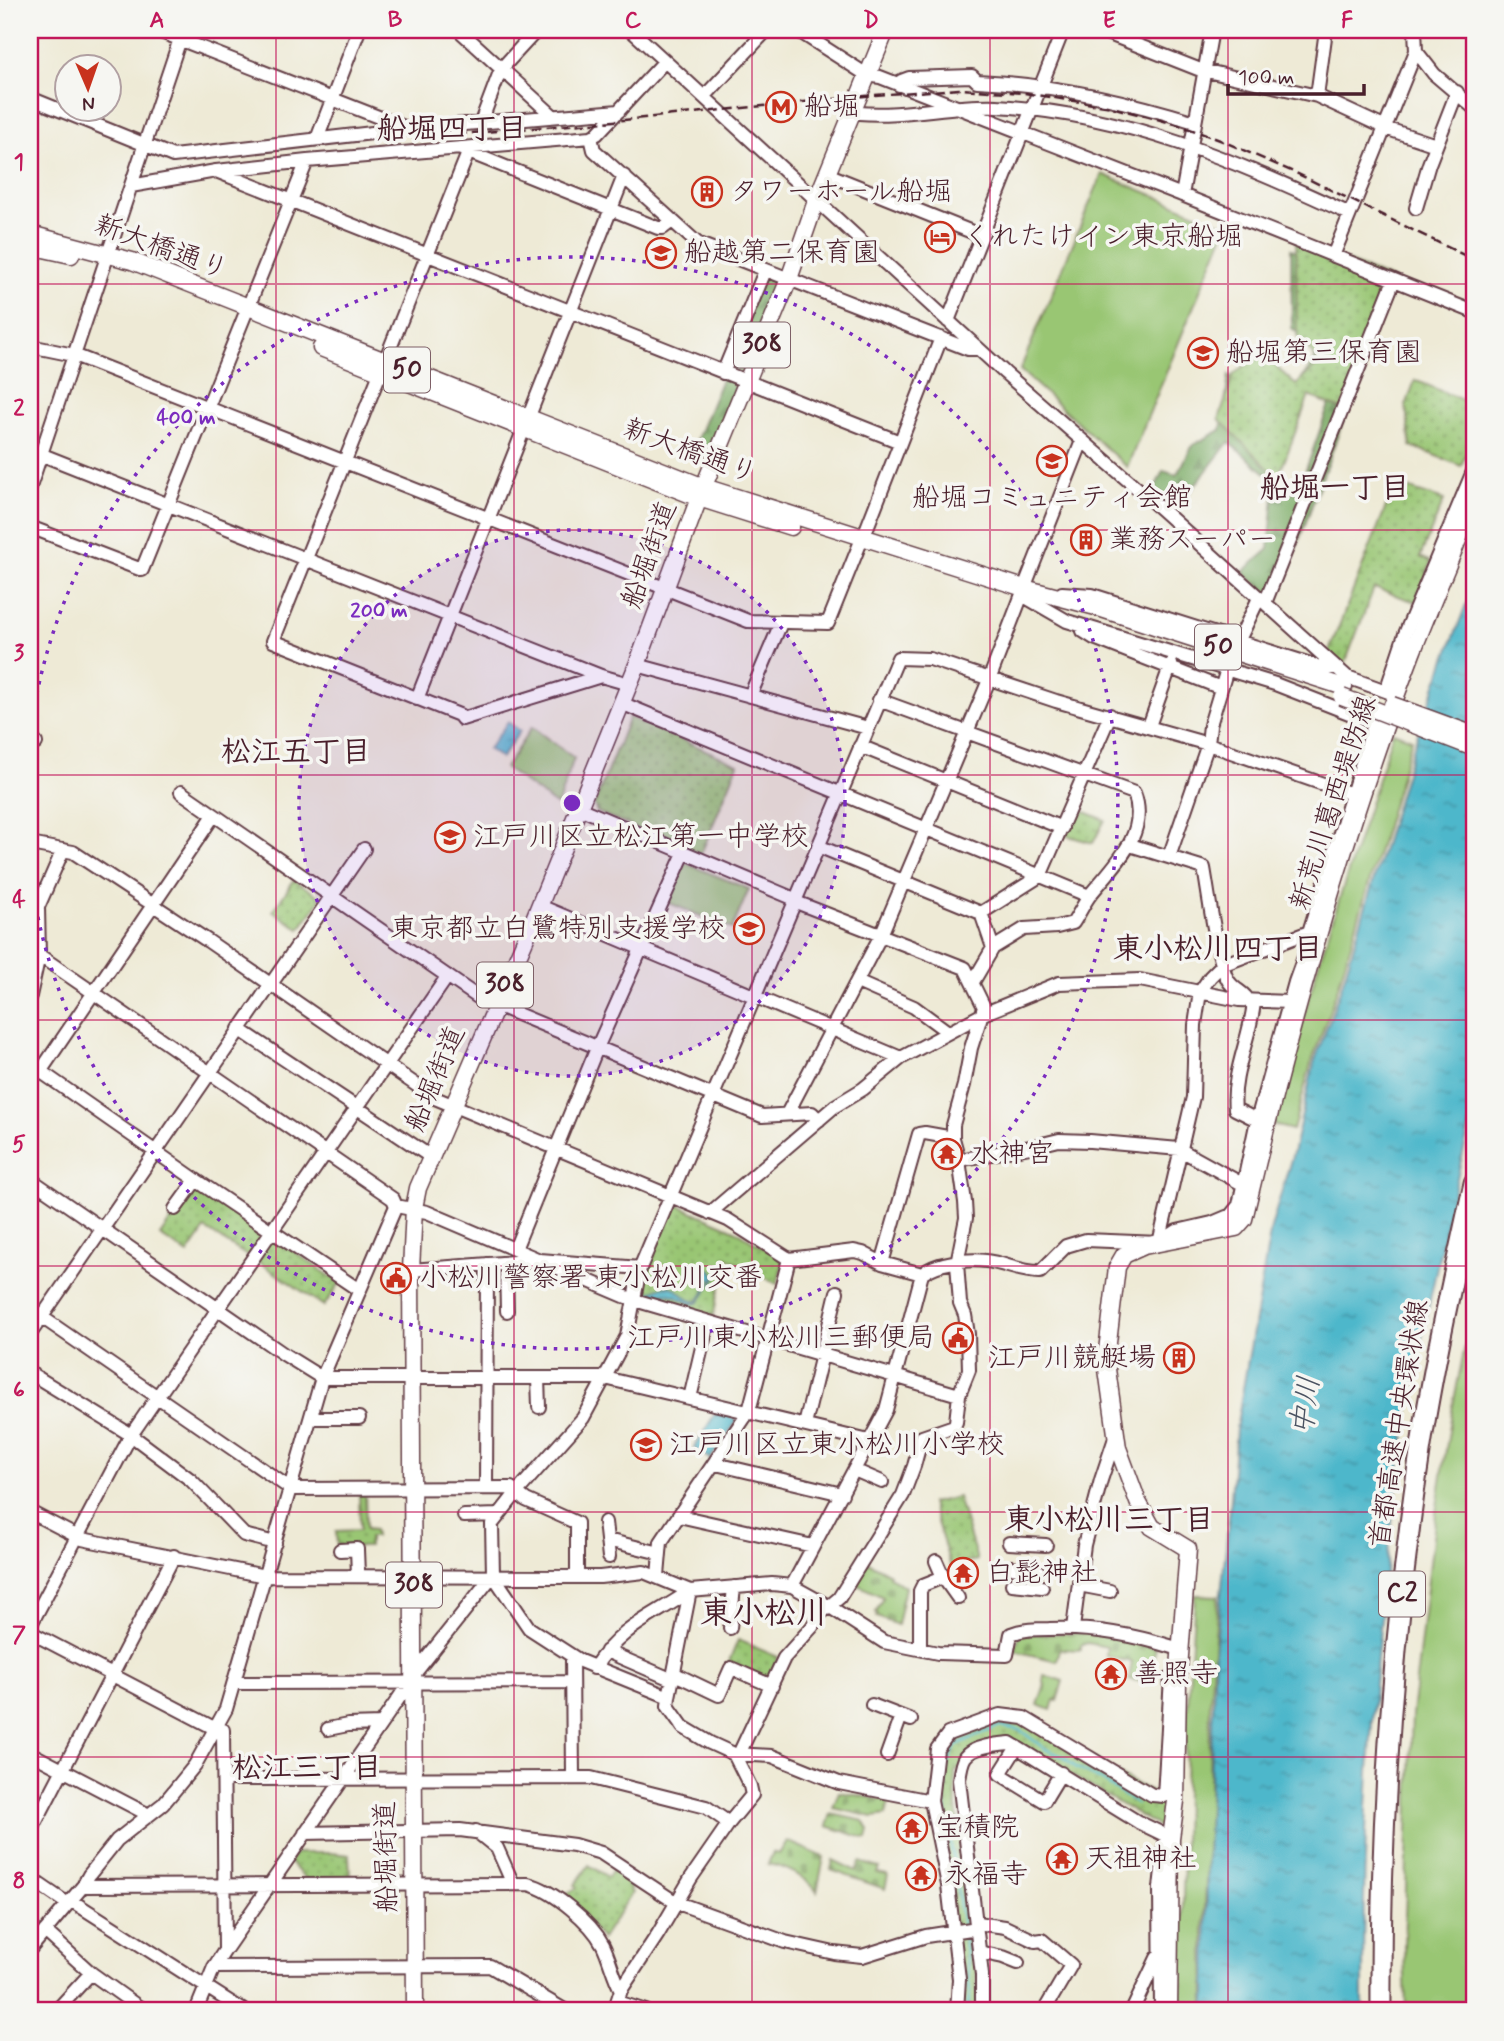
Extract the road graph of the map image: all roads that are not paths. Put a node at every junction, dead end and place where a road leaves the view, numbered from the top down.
1 (156, 30) edge
2 (359, 30) edge
3 (459, 30) edge
4 (537, 30) edge
5 (631, 30) edge
6 (767, 30) edge
7 (797, 30) edge
8 (886, 30) edge
9 (1063, 30) edge
10 (1099, 30) edge
11 (1212, 30) edge
12 (1326, 30) edge
13 (1415, 30) edge
14 (181, 34) edge
15 (1416, 51) junction
16 (665, 61) junction
17 (502, 69) junction
18 (1205, 71) junction
19 (867, 75) junction
20 (899, 85) junction
21 (1041, 86) junction
22 (1457, 92) junction
23 (1317, 96) junction
24 (704, 97) junction
25 (30, 98) edge
26 (331, 98) junction
27 (960, 108) junction
28 (1474, 108) edge
29 (1032, 109) junction
30 (619, 111) junction
31 (859, 113) dead end
32 (552, 115) junction
33 (481, 122) junction
34 (1195, 122) junction
35 (1384, 127) junction
36 (407, 129) junction
37 (1023, 132) junction
38 (591, 137) junction
39 (317, 139) junction
40 (145, 145) junction
41 (1436, 145) junction
42 (1191, 146) junction
43 (463, 150) junction
44 (307, 161) junction
45 (216, 171) junction
46 (827, 174) junction
47 (624, 176) junction
48 (131, 186) junction
49 (1182, 195) junction
50 (291, 201) junction
51 (816, 201) junction
52 (1416, 208) dead end
53 (611, 210) junction
54 (1350, 215) junction
55 (672, 221) junction
56 (30, 234) edge
57 (982, 236) junction
58 (30, 246) edge
59 (427, 255) junction
60 (1333, 256) junction
61 (108, 258) junction
62 (765, 271) junction
63 (789, 279) junction
64 (1394, 280) junction
65 (246, 312) junction
66 (570, 312) junction
67 (1474, 312) edge
68 (948, 321) junction
69 (941, 338) junction
70 (30, 346) edge
71 (979, 349) junction
72 (74, 355) junction
73 (382, 367) junction
74 (723, 373) junction
75 (747, 383) junction
76 (207, 408) junction
77 (526, 424) junction
78 (1082, 441) junction
79 (900, 442) junction
80 (35, 453) edge
81 (344, 463) junction
82 (1474, 469) edge
83 (30, 487) edge
84 (701, 493) junction
85 (1474, 500) edge
86 (168, 505) junction
87 (489, 517) junction
88 (30, 527) edge
89 (861, 542) junction
90 (306, 558) junction
91 (665, 587) junction
92 (1026, 593) junction
93 (1262, 601) junction
94 (450, 615) junction
95 (1067, 621) junction
96 (780, 623) junction
97 (1238, 642) junction
98 (1174, 653) junction
99 (637, 665) junction
100 (1169, 669) junction
101 (1227, 669) junction
102 (601, 676) junction
103 (989, 680) junction
104 (1343, 682) junction
105 (629, 684) junction
106 (1222, 688) junction
107 (1392, 693) junction
108 (750, 696) junction
109 (417, 699) junction
110 (880, 700) junction
111 (621, 703) junction
112 (1110, 715) junction
113 (1375, 724) junction
114 (1149, 726) junction
115 (868, 728) junction
116 (967, 732) junction
117 (1474, 735) edge
118 (1208, 744) junction
119 (860, 746) junction
120 (1474, 748) edge
121 (1084, 775) junction
122 (946, 781) junction
123 (181, 792) dead end
124 (1352, 794) junction
125 (840, 795) junction
126 (579, 808) junction
127 (214, 815) junction
128 (1062, 828) junction
129 (926, 830) junction
130 (30, 844) edge
131 (1130, 845) junction
132 (818, 846) junction
133 (364, 849) dead end
134 (63, 850) junction
135 (684, 853) junction
136 (1169, 857) junction
137 (1040, 876) junction
138 (905, 881) junction
139 (1089, 896) junction
140 (331, 897) junction
141 (795, 901) junction
142 (153, 904) junction
143 (540, 906) junction
144 (981, 913) junction
145 (1309, 932) junction
146 (881, 935) junction
147 (993, 948) junction
148 (642, 950) junction
149 (34, 952) edge
150 (1308, 958) junction
151 (1222, 965) junction
152 (447, 977) junction
153 (857, 982) junction
154 (972, 982) junction
155 (271, 985) junction
156 (93, 992) junction
157 (1200, 992) junction
158 (30, 996) edge
159 (754, 998) junction
160 (1252, 1002) junction
161 (1290, 1002) junction
162 (497, 1005) junction
163 (983, 1014) junction
164 (239, 1029) junction
165 (831, 1030) junction
166 (948, 1032) junction
167 (597, 1048) junction
168 (901, 1058) junction
169 (387, 1065) junction
170 (35, 1068) edge
171 (208, 1073) junction
172 (712, 1095) junction
173 (453, 1105) junction
174 (356, 1109) junction
175 (787, 1114) junction
176 (819, 1119) junction
177 (1257, 1120) junction
178 (953, 1138) junction
179 (557, 1149) junction
180 (1180, 1149) junction
181 (155, 1151) junction
182 (325, 1152) junction
183 (431, 1157) junction
184 (959, 1160) junction
185 (30, 1179) edge
186 (196, 1180) junction
187 (1474, 1183) edge
188 (1244, 1185) junction
189 (669, 1196) junction
190 (396, 1206) junction
191 (414, 1208) junction
192 (175, 1209) dead end
193 (710, 1213) junction
194 (102, 1228) junction
195 (271, 1231) junction
196 (1474, 1234) edge
197 (1159, 1243) junction
198 (515, 1249) junction
199 (789, 1259) junction
200 (540, 1261) junction
201 (506, 1263) junction
202 (882, 1263) junction
203 (957, 1263) junction
204 (487, 1264) junction
205 (640, 1268) junction
206 (411, 1270) junction
207 (922, 1274) junction
208 (359, 1290) junction
209 (838, 1292) dead end
210 (635, 1300) junction
211 (218, 1308) junction
212 (30, 1309) edge
213 (507, 1311) dead end
214 (42, 1317) junction
215 (708, 1322) junction
216 (30, 1334) edge
217 (769, 1339) junction
218 (823, 1355) junction
219 (30, 1373) edge
220 (896, 1376) junction
221 (538, 1377) junction
222 (323, 1378) junction
223 (487, 1378) junction
224 (605, 1378) junction
225 (412, 1379) junction
226 (959, 1395) junction
227 (157, 1397) junction
228 (690, 1398) junction
229 (539, 1407) dead end
230 (749, 1412) junction
231 (311, 1418) junction
232 (359, 1418) dead end
233 (806, 1425) junction
234 (131, 1435) junction
235 (1116, 1435) junction
236 (869, 1441) junction
237 (716, 1464) junction
238 (854, 1470) junction
239 (882, 1482) dead end
240 (413, 1488) junction
241 (486, 1488) junction
242 (291, 1489) junction
243 (517, 1492) junction
244 (842, 1494) junction
245 (30, 1512) edge
246 (499, 1515) junction
247 (464, 1516) dead end
248 (679, 1517) junction
249 (605, 1522) dead end
250 (78, 1537) junction
251 (607, 1540) junction
252 (275, 1543) junction
253 (1009, 1544) dead end
254 (1046, 1545) dead end
255 (813, 1546) junction
256 (1184, 1546) junction
257 (340, 1550) dead end
258 (660, 1553) junction
259 (174, 1556) junction
260 (609, 1558) dead end
261 (936, 1561) dead end
262 (1011, 1567) dead end
263 (1038, 1571) dead end
264 (358, 1575) junction
265 (413, 1575) junction
266 (493, 1575) junction
267 (265, 1576) junction
268 (577, 1576) junction
269 (658, 1576) junction
270 (943, 1577) junction
271 (1012, 1584) dead end
272 (1079, 1585) junction
273 (734, 1587) junction
274 (792, 1587) junction
275 (1042, 1587) dead end
276 (691, 1591) junction
277 (1110, 1591) dead end
278 (958, 1598) dead end
279 (830, 1607) junction
280 (30, 1626) edge
281 (730, 1628) dead end
282 (1073, 1628) junction
283 (30, 1632) edge
284 (1173, 1647) junction
285 (920, 1649) junction
286 (606, 1651) junction
287 (572, 1657) junction
288 (594, 1668) junction
289 (112, 1674) junction
290 (415, 1677) junction
291 (674, 1677) junction
292 (572, 1682) junction
293 (234, 1683) junction
294 (772, 1686) junction
295 (669, 1697) junction
296 (1173, 1699) junction
297 (872, 1705) dead end
298 (381, 1724) junction
299 (216, 1729) junction
300 (328, 1729) dead end
301 (1017, 1746) junction
302 (30, 1753) edge
303 (737, 1754) junction
304 (887, 1755) dead end
305 (62, 1770) junction
306 (1061, 1773) junction
307 (573, 1778) junction
308 (224, 1779) junction
309 (343, 1779) junction
310 (413, 1779) junction
311 (930, 1801) junction
312 (149, 1815) junction
313 (729, 1823) junction
314 (475, 1830) junction
315 (414, 1832) junction
316 (30, 1833) edge
317 (305, 1833) junction
318 (1168, 1837) junction
319 (30, 1878) edge
320 (513, 1884) junction
321 (224, 1885) junction
322 (270, 1885) junction
323 (414, 1885) junction
324 (83, 1886) junction
325 (69, 1902) junction
326 (678, 1902) junction
327 (967, 1928) junction
328 (45, 1931) junction
329 (30, 1949) edge
330 (225, 1950) junction
331 (979, 1952) junction
332 (1159, 1955) junction
333 (1018, 1963) dead end
334 (414, 1966) junction
335 (214, 1968) junction
336 (91, 1973) junction
337 (205, 1987) junction
338 (618, 2001) edge
339 (30, 2005) edge
340 (37, 2011) edge
341 (56, 2011) edge
342 (144, 2011) edge
343 (196, 2011) edge
344 (244, 2011) edge
345 (415, 2011) edge
346 (566, 2011) edge
347 (646, 2011) edge
348 (957, 2011) edge
349 (982, 2011) edge
350 (1044, 2011) edge
351 (1132, 2011) edge
352 (1161, 2011) edge
353 (1169, 2011) edge
354 (1381, 2011) edge
355 (1393, 2011) edge

1 - 14 street
2 - 26 street
3 - 17 street
4 - 17 street
5 - 16 street
6 - 24 street
7 - 19 street
8 - 19 main road, 船堀街道 / 308
9 - 21 street
10 - 18 street
11 - 18 street
12 - 23 street
13 - 15 street
14 - 26 street
14 - 40 street
15 - 22 street
15 - 35 street
16 - 24 street
16 - 30 street
17 - 32 street
17 - 33 street
18 - 23 street
18 - 34 street
19 - 20 street
19 - 46 main road, 船堀街道 / 308
20 - 21 street
20 - 27 street
21 - 29 street
21 - 34 street
22 - 28 street
22 - 41 street
23 - 35 street
24 - 51 street
25 - 40 street
26 - 36 street
26 - 39 street
27 - 29 street
27 - 31 street
27 - 37 street
29 - 37 street
29 - 42 street
30 - 32 street
30 - 38 street
32 - 33 street
33 - 36 street
34 - 42 street
35 - 41 street
35 - 54 street
36 - 39 street
37 - 49 street
37 - 57 street
38 - 43 street
38 - 47 street
39 - 40 street
40 - 48 street
41 - 52 street
42 - 49 street
42 - 54 street
43 - 44 street
43 - 53 street
43 - 59 street
44 - 45 street
44 - 50 street
45 - 48 street
45 - 50 street
46 - 51 main road, 船堀街道 / 308
46 - 57 street
47 - 53 street
47 - 55 street
48 - 61 street
49 - 60 street
50 - 59 street
50 - 65 street
51 - 63 main road, 船堀街道 / 308
51 - 68 street
53 - 55 street
53 - 66 street
54 - 60 street
55 - 62 street
56 - 61 main road, 新大橋通り / 50
57 - 68 street
58 - 61 main road, 新大橋通り / 50
59 - 66 street
59 - 73 street
60 - 64 street
61 - 65 main road, 新大橋通り / 50
61 - 72 street
62 - 63 street
62 - 74 street
63 - 69 street
63 - 75 main road, 船堀街道 / 308
64 - 67 street
64 - 93 street
65 - 73 main road, 新大橋通り / 50
65 - 76 street
66 - 74 street
66 - 77 street
68 - 71 street
69 - 71 street
69 - 79 street
70 - 72 street
71 - 78 street
72 - 76 street
72 - 80 street
73 - 77 main road, 新大橋通り / 50
73 - 81 street
74 - 75 street
75 - 79 street
75 - 84 main road, 船堀街道 / 308
76 - 81 street
76 - 86 street
77 - 84 main road, 新大橋通り / 50
77 - 87 street
78 - 92 street
78 - 93 street
79 - 89 street
80 - 83 street
80 - 86 street
81 - 87 street
81 - 90 street
82 - 107 street
84 - 89 main road, 新大橋通り / 50
84 - 91 main road, 船堀街道 / 308
85 - 107 main road, 新荒川葛西堤防線
86 - 88 street
86 - 90 street
87 - 91 street
87 - 94 street
89 - 92 main road, 新大橋通り / 50
89 - 96 street
90 - 94 street
90 - 109 street
91 - 96 street
91 - 99 main road, 船堀街道 / 308
92 - 95 street
92 - 97 street
92 - 103 street
92 - 104 main road, 新大橋通り / 50
93 - 97 street
93 - 104 street
94 - 102 street
94 - 109 street
95 - 98 street
95 - 100 street
96 - 108 street
97 - 104 street
98 - 100 street
98 - 101 street
99 - 105 main road, 船堀街道 / 308
99 - 108 street
100 - 106 street
100 - 114 street
101 - 106 street
101 - 113 street
102 - 105 street
102 - 109 street
103 - 110 street
103 - 112 street
103 - 116 street
104 - 107 street
104 - 113 street
104 - 117 main road, 50, bridge
104 - 120 main road, 50, bridge
105 - 111 main road, 船堀街道 / 308
106 - 118 street
107 - 113 main road, 新荒川葛西堤防線
108 - 115 street
110 - 115 street
110 - 116 street
111 - 125 street
111 - 126 main road, 船堀街道 / 308
112 - 114 street
112 - 121 street
113 - 124 street
113 - 150 main road, 新荒川葛西堤防線
114 - 118 street
115 - 119 street
116 - 121 street
116 - 122 street
118 - 124 street
118 - 136 street
119 - 122 street
119 - 125 street
121 - 128 street
121 - 131 street
122 - 128 street
122 - 129 street
123 - 127 street
124 - 145 street
125 - 129 street
125 - 132 street
126 - 135 street
126 - 143 main road, 船堀街道 / 308
127 - 140 street
127 - 142 street
128 - 137 street
129 - 137 street
129 - 138 street
130 - 134 street
131 - 136 street
131 - 139 street
132 - 138 street
132 - 141 street
133 - 140 street
134 - 142 street
134 - 149 street
135 - 141 street
135 - 148 street
136 - 151 street
137 - 139 street
137 - 144 street
138 - 144 street
138 - 146 street
139 - 147 street
140 - 152 street
140 - 155 street
141 - 146 street
141 - 159 street
142 - 155 street
142 - 156 street
143 - 148 street
143 - 162 main road, 船堀街道 / 308
144 - 147 street
145 - 150 street
145 - 151 street
146 - 153 street
146 - 154 street
147 - 154 street
148 - 159 street
148 - 167 street
149 - 156 street
149 - 158 street
150 - 161 street
150 - 197 main road, 新荒川葛西堤防線
151 - 157 street
151 - 160 street
152 - 162 street
152 - 169 street
153 - 165 street
153 - 166 street
154 - 163 street
155 - 164 street
155 - 169 street
156 - 170 street
156 - 171 street
157 - 160 street
157 - 163 street
157 - 180 street
159 - 165 street
159 - 172 street
160 - 161 street
160 - 177 street
161 - 177 street
162 - 167 street
162 - 173 main road, 船堀街道 / 308
163 - 166 street
163 - 178 street
164 - 171 street
164 - 174 street
165 - 168 street
165 - 175 street
166 - 168 street
167 - 172 street
167 - 179 street
168 - 176 street
169 - 173 street
169 - 174 street
170 - 181 street
171 - 181 street
171 - 182 street
172 - 175 street
172 - 189 street
173 - 179 street
173 - 183 main road, 船堀街道 / 308
174 - 182 street
174 - 183 street
175 - 176 street
176 - 193 street
177 - 188 street
178 - 184 street
178 - 202 street
179 - 189 street
179 - 198 street
180 - 184 street
180 - 188 street
180 - 197 street
181 - 186 street
181 - 194 street
182 - 190 street
182 - 195 street
183 - 191 main road, 船堀街道 / 308
184 - 203 street
185 - 194 street
186 - 192 street
186 - 195 street
187 - 354 highway, 首都高速中央環状線 / C2
188 - 197 street
189 - 193 street
189 - 205 street
190 - 191 street
190 - 208 street
191 - 198 street
191 - 206 main road, 船堀街道 / 308
193 - 199 street
194 - 211 street
194 - 214 street
195 - 208 street
195 - 211 street
196 - 355 highway, 首都高速中央環状線 / C2
197 - 203 street
197 - 235 main road, 新荒川葛西堤防線
198 - 200 street
199 - 202 street
199 - 217 street
200 - 201 street
200 - 205 street
200 - 210 street
201 - 204 street
201 - 213 street
202 - 207 street
203 - 207 street
203 - 226 street
204 - 206 street
204 - 223 street
205 - 210 street
206 - 225 main road, 船堀街道 / 308
207 - 220 street
208 - 222 street
209 - 218 street
210 - 215 street
210 - 224 street
211 - 222 street
211 - 227 street
212 - 214 street
214 - 216 street
214 - 227 street
215 - 217 street
215 - 228 street
217 - 218 street
217 - 230 street
218 - 220 street
218 - 233 street
219 - 234 street
220 - 226 street
220 - 236 street
221 - 223 street
221 - 224 street
221 - 229 street
222 - 225 street
222 - 231 street
223 - 225 street
223 - 241 street
224 - 228 street
224 - 243 street
225 - 240 main road, 船堀街道 / 308
226 - 279 street
227 - 234 street
227 - 242 street
228 - 230 street
230 - 233 street
230 - 237 street
231 - 232 street
231 - 242 street
233 - 236 street
234 - 250 street
234 - 252 street
235 - 256 main road, 新荒川葛西堤防線
235 - 272 street
236 - 238 street
237 - 244 street
237 - 248 street
238 - 239 street
238 - 244 street
240 - 241 street
240 - 242 street
240 - 265 main road, 船堀街道 / 308
241 - 243 street
242 - 252 street
243 - 246 street
243 - 268 street
244 - 255 street
245 - 250 street
246 - 247 street
246 - 266 street
248 - 255 street
248 - 258 street
249 - 251 street
250 - 259 street
250 - 280 street
251 - 258 street
251 - 260 street
252 - 267 street
253 - 254 street
255 - 274 street
256 - 284 street
256 - 296 main road
257 - 264 street
258 - 269 street
259 - 267 street
259 - 289 street
261 - 270 street
262 - 263 street
264 - 265 street
264 - 267 street
265 - 266 street
265 - 290 main road, 船堀街道 / 308
266 - 268 street
266 - 287 street
266 - 290 street
267 - 293 street
268 - 269 street
269 - 276 street
270 - 278 street
270 - 285 street
271 - 275 street
272 - 277 street
272 - 282 street
273 - 274 street
273 - 276 street
273 - 281 street
274 - 279 street
276 - 286 street
276 - 291 street
279 - 285 street
279 - 294 street
282 - 284 street
282 - 285 street
283 - 289 street
284 - 296 street
286 - 288 street
286 - 291 street
287 - 288 street
287 - 292 street
288 - 295 street
289 - 299 street
289 - 305 street
290 - 292 street
290 - 293 street
290 - 298 street
290 - 310 main road, 船堀街道 / 308
291 - 294 street
291 - 295 street
292 - 307 street
293 - 299 street
294 - 303 street
295 - 303 street
296 - 311 street
296 - 318 main road
297 - 304 street
298 - 300 street
298 - 309 street
299 - 308 street
299 - 312 street
301 - 306 street
301 - 306 street
301 - 327 street
302 - 305 street
303 - 311 street
303 - 313 street
305 - 312 street
305 - 316 street
306 - 318 street
307 - 310 street
307 - 313 street
308 - 309 street
308 - 321 street
309 - 310 street
309 - 317 street
310 - 315 main road, 船堀街道 / 308
311 - 327 street
312 - 324 street
313 - 326 street
314 - 315 street
314 - 320 street
314 - 326 street
315 - 317 street
315 - 323 main road, 船堀街道 / 308
317 - 322 street
318 - 332 street
318 - 353 main road
319 - 325 street
320 - 323 street
320 - 338 street
321 - 322 street
321 - 324 street
321 - 330 street
322 - 323 street
322 - 330 street
323 - 334 main road, 船堀街道 / 308
324 - 325 street
325 - 328 street
325 - 337 street
326 - 327 street
326 - 338 street
327 - 331 street
327 - 348 street
327 - 350 street
328 - 329 street
328 - 336 street
330 - 335 street
331 - 333 street
331 - 349 street
332 - 351 street
332 - 352 street
334 - 335 street
334 - 345 main road, 船堀街道 / 308
334 - 346 street
335 - 337 street
336 - 341 street
336 - 342 street
337 - 343 street
337 - 344 street
338 - 347 street
339 - 340 street

